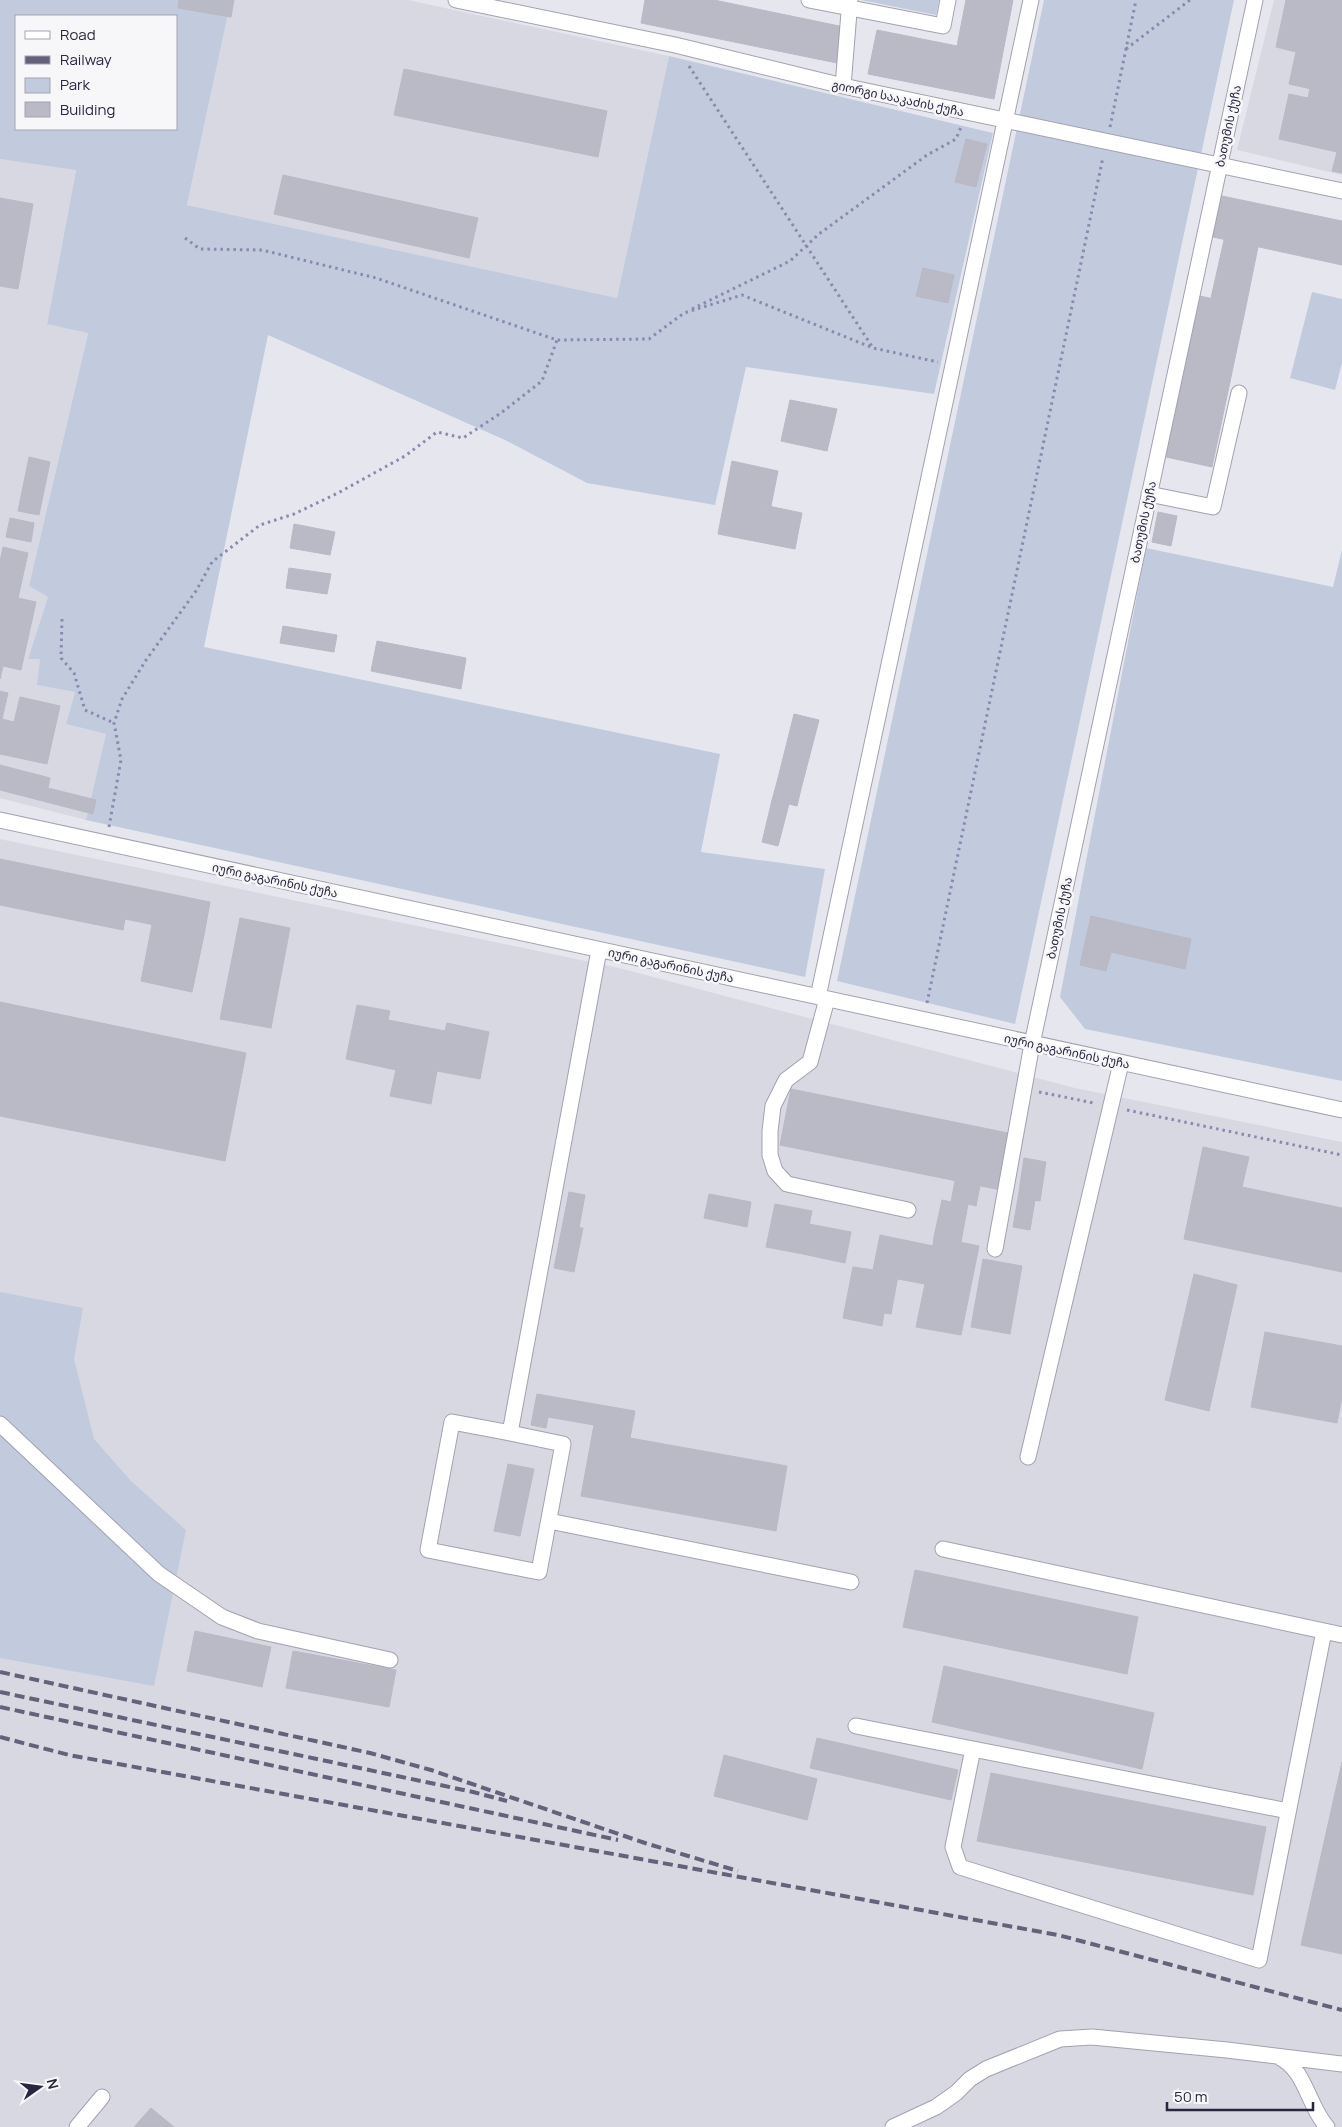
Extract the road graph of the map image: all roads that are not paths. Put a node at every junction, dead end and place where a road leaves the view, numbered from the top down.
1 (456, 0) edge
2 (809, 0) edge
3 (948, 0) edge
4 (1031, 0) edge
5 (1255, 0) edge
6 (850, 4) edge
7 (843, 86) junction
8 (1005, 120) junction
9 (1219, 166) junction
10 (1342, 191) edge
11 (1238, 393) dead end
12 (1149, 494) junction
13 (0, 820) edge
14 (599, 950) junction
15 (823, 998) junction
16 (1032, 1044) junction
17 (1120, 1063) junction
18 (1342, 1110) edge
19 (908, 1210) dead end
20 (995, 1249) dead end
21 (0, 1424) edge
22 (510, 1433) junction
23 (1028, 1457) dead end
24 (549, 1522) junction
25 (943, 1549) dead end
26 (851, 1582) dead end
27 (1324, 1631) junction
28 (1342, 1635) edge
29 (390, 1660) dead end
30 (856, 1726) dead end
31 (973, 1748) junction
32 (1288, 1811) junction
33 (1275, 2056) junction
34 (1342, 2064) edge
35 (102, 2097) dead end
36 (77, 2127) edge
37 (893, 2127) edge
38 (1327, 2127) edge

1 - 7 street, გიორგი სააკაძის ქუჩა
2 - 6 street
3 - 6 street
4 - 8 street
5 - 9 street, ბათუმის ქუჩა
6 - 7 street
7 - 8 street, გიორგი სააკაძის ქუჩა
8 - 9 street, გიორგი სააკაძის ქუჩა
8 - 15 street
9 - 10 street, გიორგი სააკაძის ქუჩა
9 - 12 street, ბათუმის ქუჩა
11 - 12 street
12 - 16 street, ბათუმის ქუჩა
13 - 14 street, იური გაგარინის ქუჩა
14 - 15 street, იური გაგარინის ქუჩა
14 - 22 street
15 - 16 street, იური გაგარინის ქუჩა
15 - 19 street
16 - 17 street, იური გაგარინის ქუჩა
16 - 20 street, ბათუმის ქუჩა
17 - 18 street, იური გაგარინის ქუჩა
17 - 23 street
21 - 29 street
22 - 24 street
22 - 24 street
24 - 26 street
25 - 27 street
27 - 28 street
27 - 32 street
30 - 31 street
31 - 32 street
31 - 32 street
33 - 34 street
33 - 37 street
33 - 38 street
35 - 36 street

